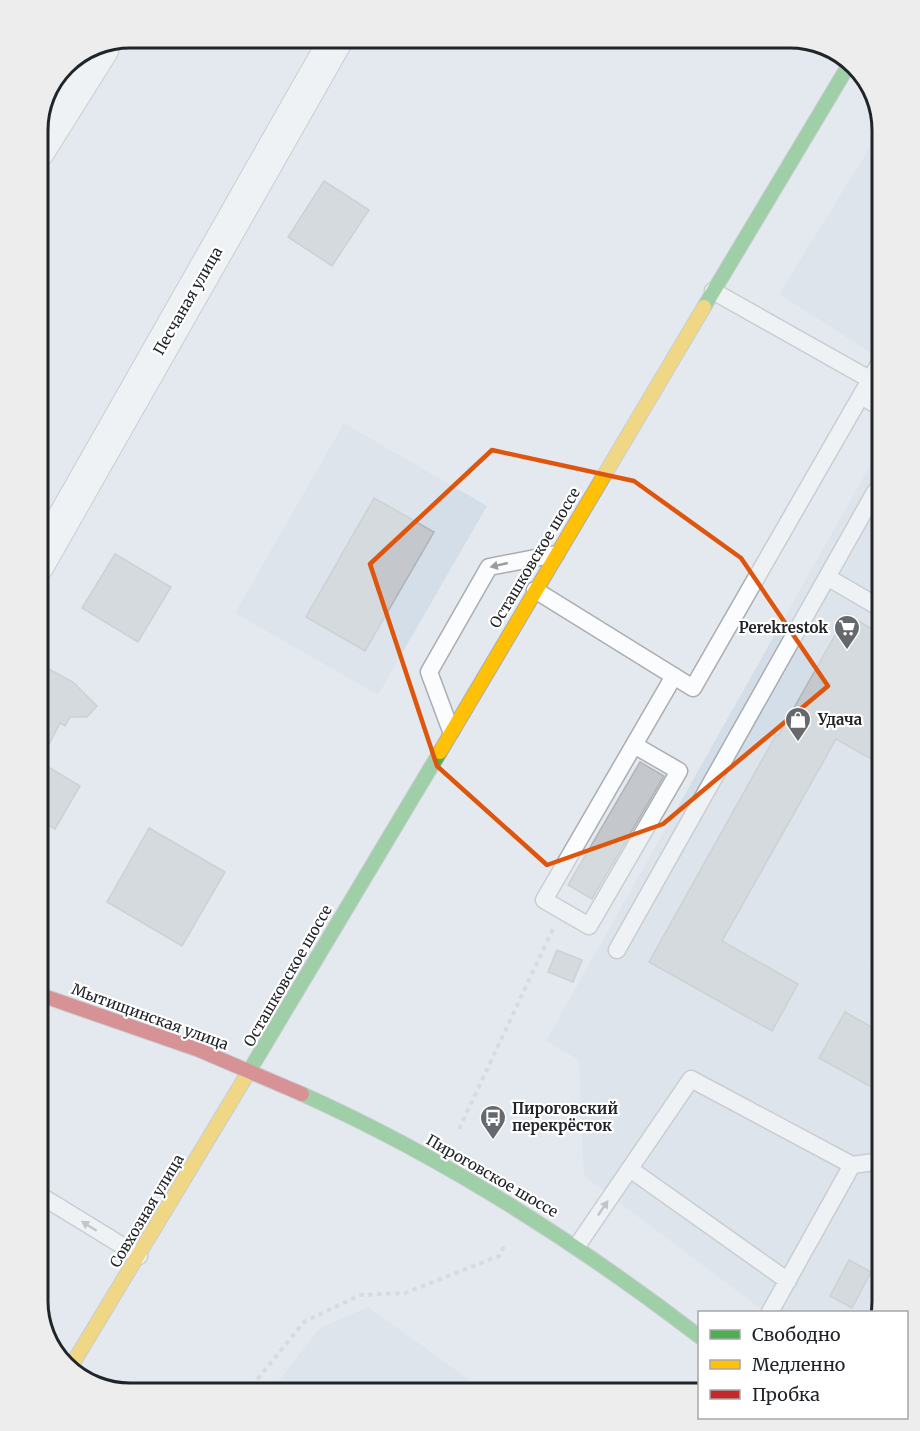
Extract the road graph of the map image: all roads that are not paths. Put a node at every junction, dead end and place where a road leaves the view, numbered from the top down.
1 (332, 48) edge
2 (99, 54) edge
3 (846, 70) edge
4 (48, 135) edge
5 (713, 291) junction
6 (871, 380) joint
7 (861, 396) junction
8 (872, 402) edge
9 (872, 502) edge
10 (48, 546) edge
11 (556, 554) junction
12 (827, 578) junction
13 (535, 590) junction
14 (872, 603) edge
15 (674, 676) junction
16 (451, 731) junction
17 (634, 745) junction
18 (617, 950) dead end
19 (48, 997) edge
20 (251, 1071) junction
21 (872, 1162) edge
22 (852, 1165) junction
23 (630, 1169) junction
24 (48, 1200) edge
25 (577, 1246) junction
26 (139, 1256) junction
27 (788, 1281) junction
28 (771, 1311) edge
29 (698, 1336) edge
30 (74, 1361) edge

1 - 10 street, Песчаная улица
2 - 4 street
3 - 5 main road, Осташковское шоссе
5 - 6 lane
5 - 11 main road, Осташковское шоссе
6 - 7 lane
7 - 8 lane
7 - 15 lane
9 - 12 lane
11 - 13 main road, Осташковское шоссе
11 -> 16 lane
12 - 14 lane
12 - 18 lane
13 - 15 lane
13 - 16 main road, Осташковское шоссе
15 - 17 lane
16 - 20 main road, Осташковское шоссе
17 - 17 lane
19 - 20 main road, Мытищинская улица
20 - 25 main road, Пироговское шоссе
20 - 26 main road, Совхозная улица
21 - 22 lane
22 - 23 lane
22 - 27 lane
25 -> 23 lane
23 - 27 lane
26 -> 24 lane
25 - 29 main road, Пироговское шоссе
26 - 30 main road, Совхозная улица
27 - 28 lane

